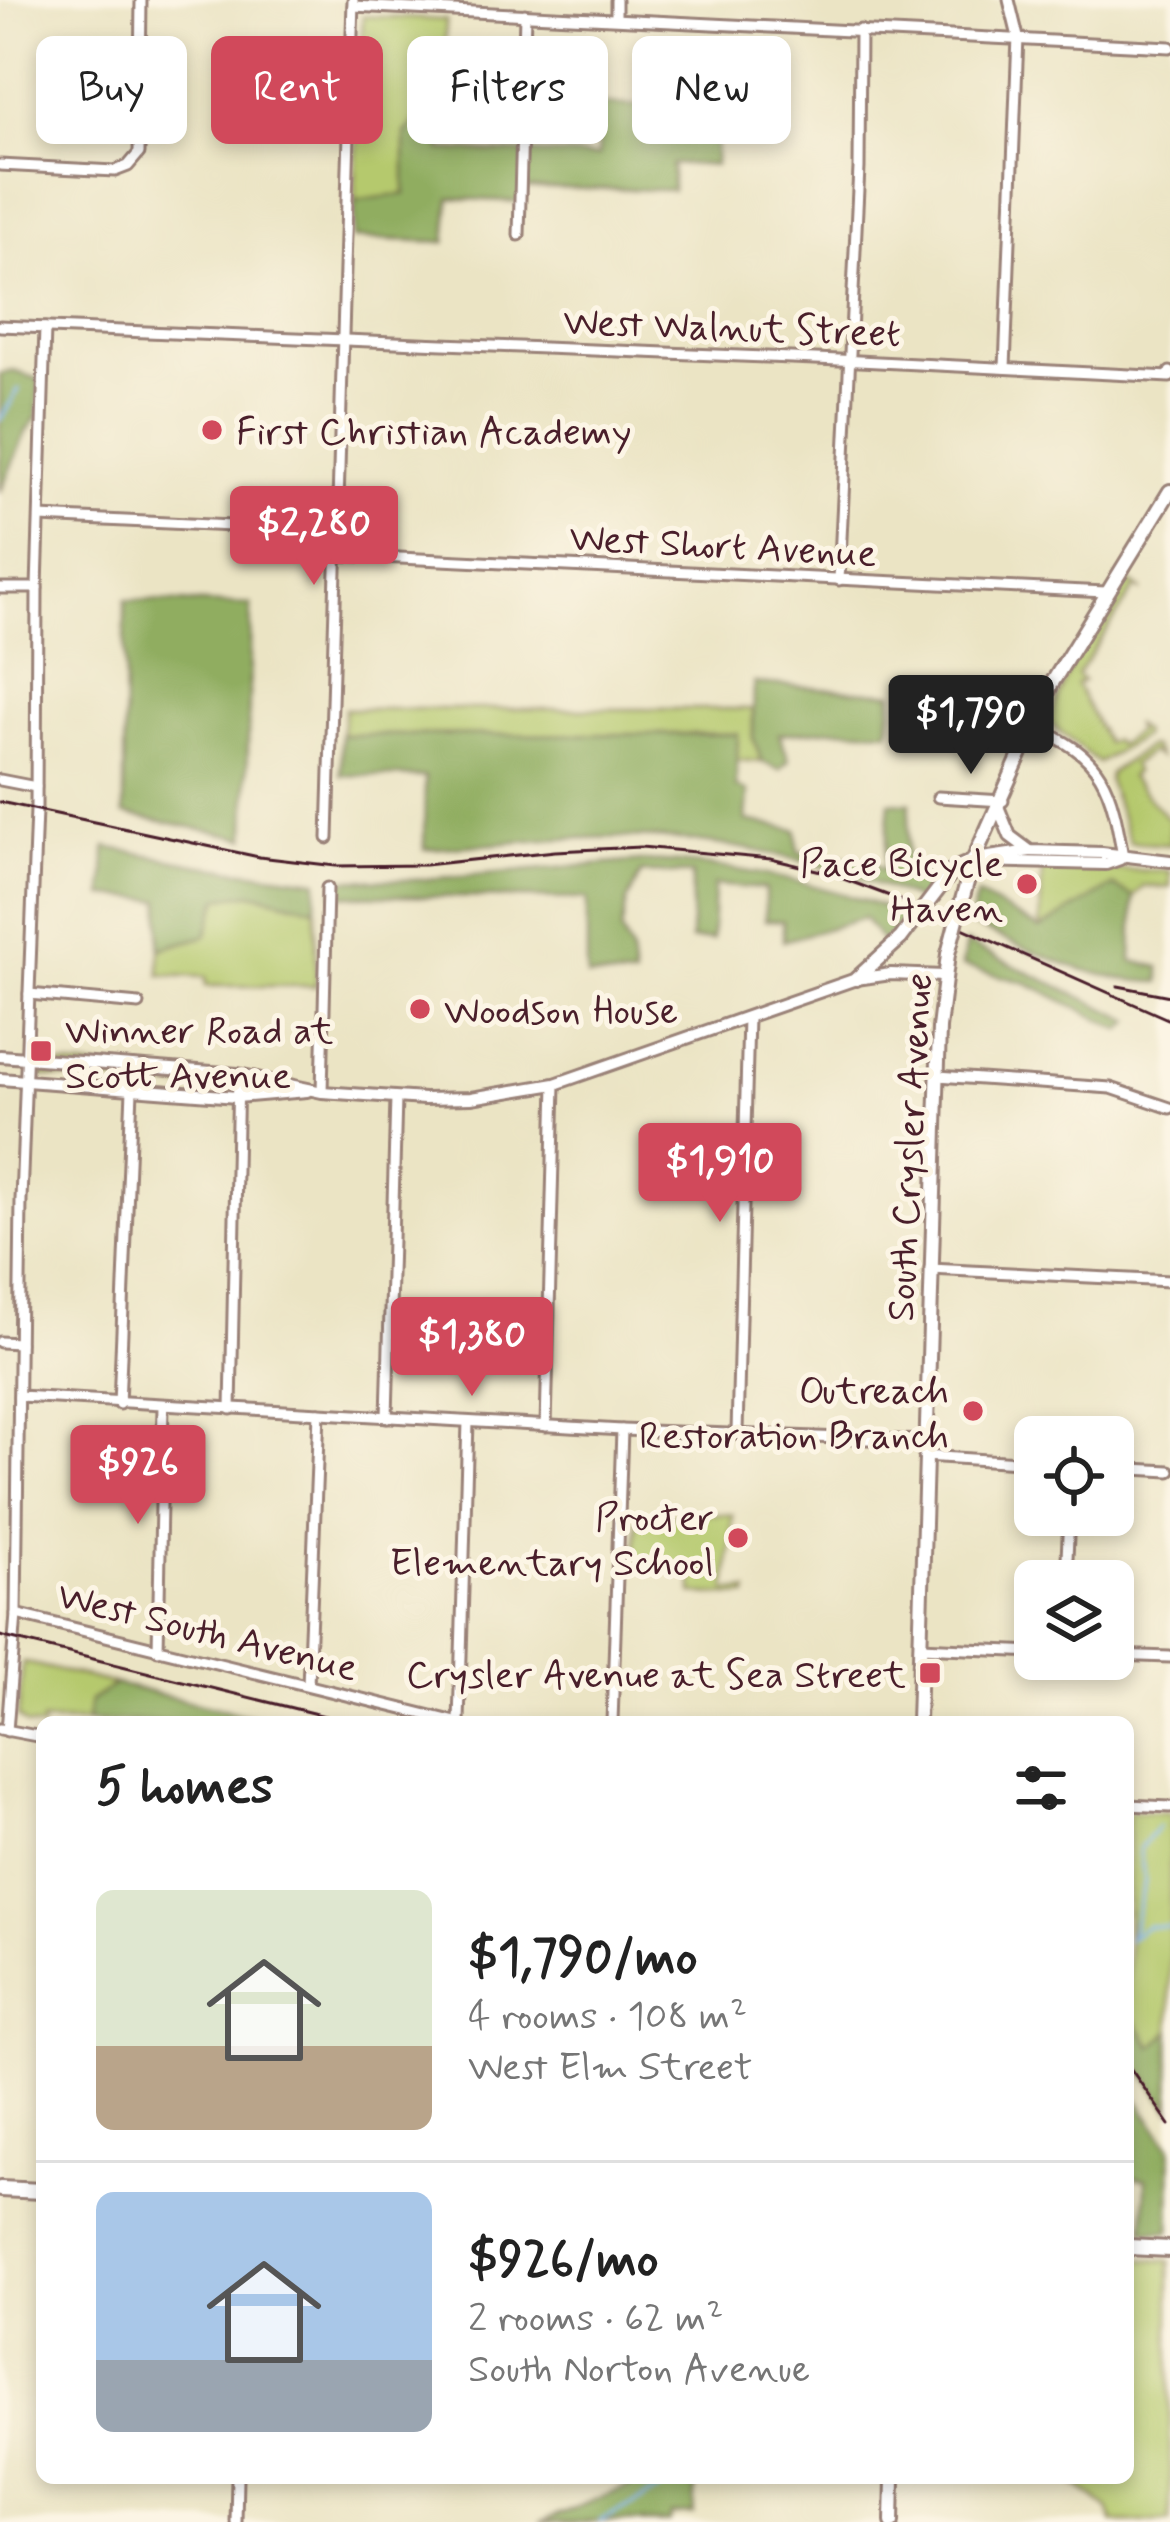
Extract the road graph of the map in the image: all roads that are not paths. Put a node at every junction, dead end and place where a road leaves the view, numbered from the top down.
1 (141, 0) edge
2 (616, 0) edge
3 (1010, 0) edge
4 (353, 3) edge
5 (525, 14) junction
6 (616, 19) junction
7 (860, 30) junction
8 (1018, 37) junction
9 (1170, 47) edge
10 (0, 165) edge
11 (519, 235) dead end
12 (0, 326) edge
13 (45, 328) junction
14 (344, 339) junction
15 (851, 360) junction
16 (1005, 368) junction
17 (1170, 375) edge
18 (1170, 491) edge
19 (40, 517) junction
20 (338, 531) junction
21 (338, 555) junction
22 (839, 580) junction
23 (0, 588) edge
24 (37, 588) junction
25 (1105, 592) junction
26 (1033, 727) junction
27 (0, 780) edge
28 (37, 788) junction
29 (938, 797) dead end
30 (1001, 805) junction
31 (328, 838) dead end
32 (1030, 851) junction
33 (1123, 857) junction
34 (973, 861) junction
35 (1170, 861) edge
36 (327, 888) dead end
37 (944, 976) junction
38 (856, 979) junction
39 (29, 994) junction
40 (140, 1004) dead end
41 (748, 1017) junction
42 (0, 1056) edge
43 (27, 1058) junction
44 (133, 1066) junction
45 (238, 1073) junction
46 (938, 1076) junction
47 (0, 1079) edge
48 (26, 1081) junction
49 (555, 1084) junction
50 (132, 1089) junction
51 (316, 1091) junction
52 (237, 1097) junction
53 (396, 1098) junction
54 (1170, 1108) edge
55 (930, 1269) junction
56 (1170, 1281) edge
57 (0, 1342) edge
58 (20, 1343) junction
59 (19, 1396) junction
60 (118, 1404) junction
61 (163, 1406) junction
62 (231, 1409) junction
63 (319, 1413) junction
64 (387, 1417) junction
65 (468, 1421) junction
66 (546, 1426) junction
67 (622, 1430) junction
68 (737, 1433) junction
69 (924, 1441) junction
70 (924, 1456) junction
71 (1014, 1462) edge
72 (1134, 1469) edge
73 (1170, 1472) edge
74 (16, 1615) junction
75 (920, 1647) junction
76 (158, 1650) junction
77 (1014, 1651) edge
78 (1134, 1656) edge
79 (1170, 1657) edge
80 (308, 1685) junction
81 (433, 1716) edge
82 (457, 1716) edge
83 (611, 1716) edge
84 (918, 1716) edge
85 (4, 1730) edge
86 (36, 1736) edge
87 (1134, 1805) edge
88 (1170, 1807) edge
89 (0, 2189) edge
90 (36, 2191) edge
91 (1134, 2247) edge
92 (1170, 2249) edge
93 (237, 2484) edge
94 (893, 2484) edge
95 (236, 2522) edge
96 (892, 2522) edge

1 - 10 street
2 - 6 street
3 - 8 street
4 - 5 street
4 - 14 street
5 - 6 street
5 - 11 street
6 - 7 street
7 - 8 street
7 - 15 street
8 - 9 street
8 - 16 street
12 - 13 street, West Walnut Street
13 - 14 street, West Walnut Street
13 - 19 street
14 - 15 street, West Walnut Street
14 - 20 street
15 - 16 street, West Walnut Street
15 - 22 street
16 - 17 street, West Walnut Street
18 - 25 main road, South Crysler Avenue
19 - 20 street
19 - 24 street
20 - 21 street
21 - 22 street, West Short Avenue
21 - 31 street
22 - 25 street, West Short Avenue
23 - 24 street
24 - 28 street
25 - 26 main road, South Crysler Avenue
26 - 30 main road, South Crysler Avenue
26 - 33 street
27 - 28 street
28 - 39 street
29 - 30 street
30 - 32 street
30 - 34 main road, South Crysler Avenue
32 - 33 street
32 - 34 street
33 - 34 street
33 - 35 street
34 - 37 main road, South Crysler Avenue, bridge
34 - 38 main road, bridge
36 - 51 street
37 - 38 street
37 - 46 main road, South Crysler Avenue
38 - 41 street
39 - 40 street
39 - 43 street
41 - 49 street
41 - 68 street
42 - 43 street
43 - 44 street
43 - 48 street
44 - 45 street
44 - 50 street
45 - 51 street
45 - 52 street
46 - 54 street
46 - 55 main road, South Crysler Avenue
47 - 48 street
48 - 50 street
48 - 58 street
49 - 53 street
49 - 66 street
50 - 52 street
50 - 60 street
51 - 52 street
51 - 53 street
52 - 62 street
53 - 64 street
55 - 56 street
55 - 69 main road, South Crysler Avenue
57 - 58 street
58 - 59 street
59 - 60 street
59 - 74 street
60 - 61 street
61 - 62 street
61 - 76 street
62 - 63 street
63 - 64 street
63 - 80 street
64 - 65 street
65 - 66 street
65 - 82 street
66 - 67 street
67 - 68 street
67 - 83 street
68 - 69 street
69 - 70 main road, South Crysler Avenue
70 - 71 street
70 - 75 main road, South Crysler Avenue
72 - 73 street
74 - 76 street, West South Avenue
74 - 85 street
75 - 77 street
75 - 84 main road, South Crysler Avenue
76 - 80 street, West South Avenue
78 - 79 street
80 - 81 street, West South Avenue
85 - 86 street
87 - 88 street
89 - 90 main road
91 - 92 main road
93 - 95 street
94 - 96 main road

